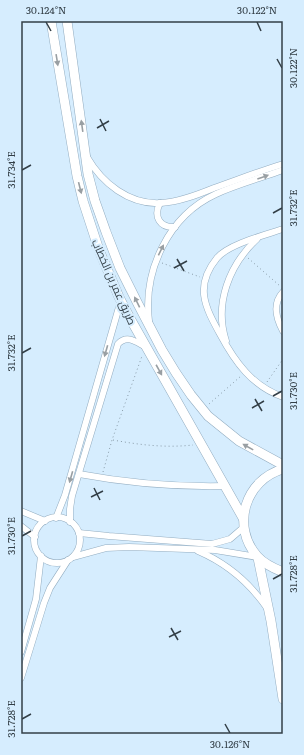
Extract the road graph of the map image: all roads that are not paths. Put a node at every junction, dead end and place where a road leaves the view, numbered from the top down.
1 (51, 21) edge
2 (68, 21) edge
3 (86, 154) junction
4 (283, 164) edge
5 (282, 172) edge
6 (160, 203) junction
7 (175, 227) junction
8 (283, 229) edge
9 (261, 236) junction
10 (283, 292) edge
11 (121, 300) junction
12 (150, 329) junction
13 (283, 331) edge
14 (146, 347) junction
15 (229, 352) junction
16 (283, 396) edge
17 (283, 465) edge
18 (283, 469) edge
19 (78, 474) junction
20 (225, 486) junction
21 (21, 512) edge
22 (56, 518) junction
23 (45, 521) junction
24 (70, 522) junction
25 (244, 523) junction
26 (21, 526) edge
27 (79, 532) junction
28 (35, 537) junction
29 (195, 550) junction
30 (41, 556) junction
31 (258, 557) junction
32 (71, 559) junction
33 (283, 572) edge
34 (269, 611) junction
35 (21, 652) edge
36 (21, 678) edge
37 (283, 699) edge

1 -> 11 street, طريق عمر بن الخطاب
3 -> 2 street, طريق عمر بن الخطاب
3 - 6 street
12 -> 3 street, طريق عمر بن الخطاب
4 - 6 street
7 -> 5 street
6 - 7 street
12 -> 7 street
8 - 9 street
9 - 15 street
9 - 15 street
10 - 13 street
11 - 14 street, طريق عمر بن الخطاب
11 -> 22 street
17 -> 12 street, طريق عمر بن الخطاب
14 - 19 street
14 -> 20 street, طريق عمر بن الخطاب
15 - 16 street
18 - 25 street
19 - 20 street
19 - 24 street
20 - 25 street, طريق عمر بن الخطاب
21 - 23 street
22 - 23 street
22 - 24 street
23 - 28 street
24 - 27 street
25 - 27 street
25 - 31 street, طريق عمر بن الخطاب
26 - 28 street
27 - 32 street
28 - 30 street
29 - 31 street
29 - 32 street
29 - 34 street
30 - 32 street
30 - 35 street
31 - 33 street
31 - 34 street
32 - 36 street
34 - 37 street

